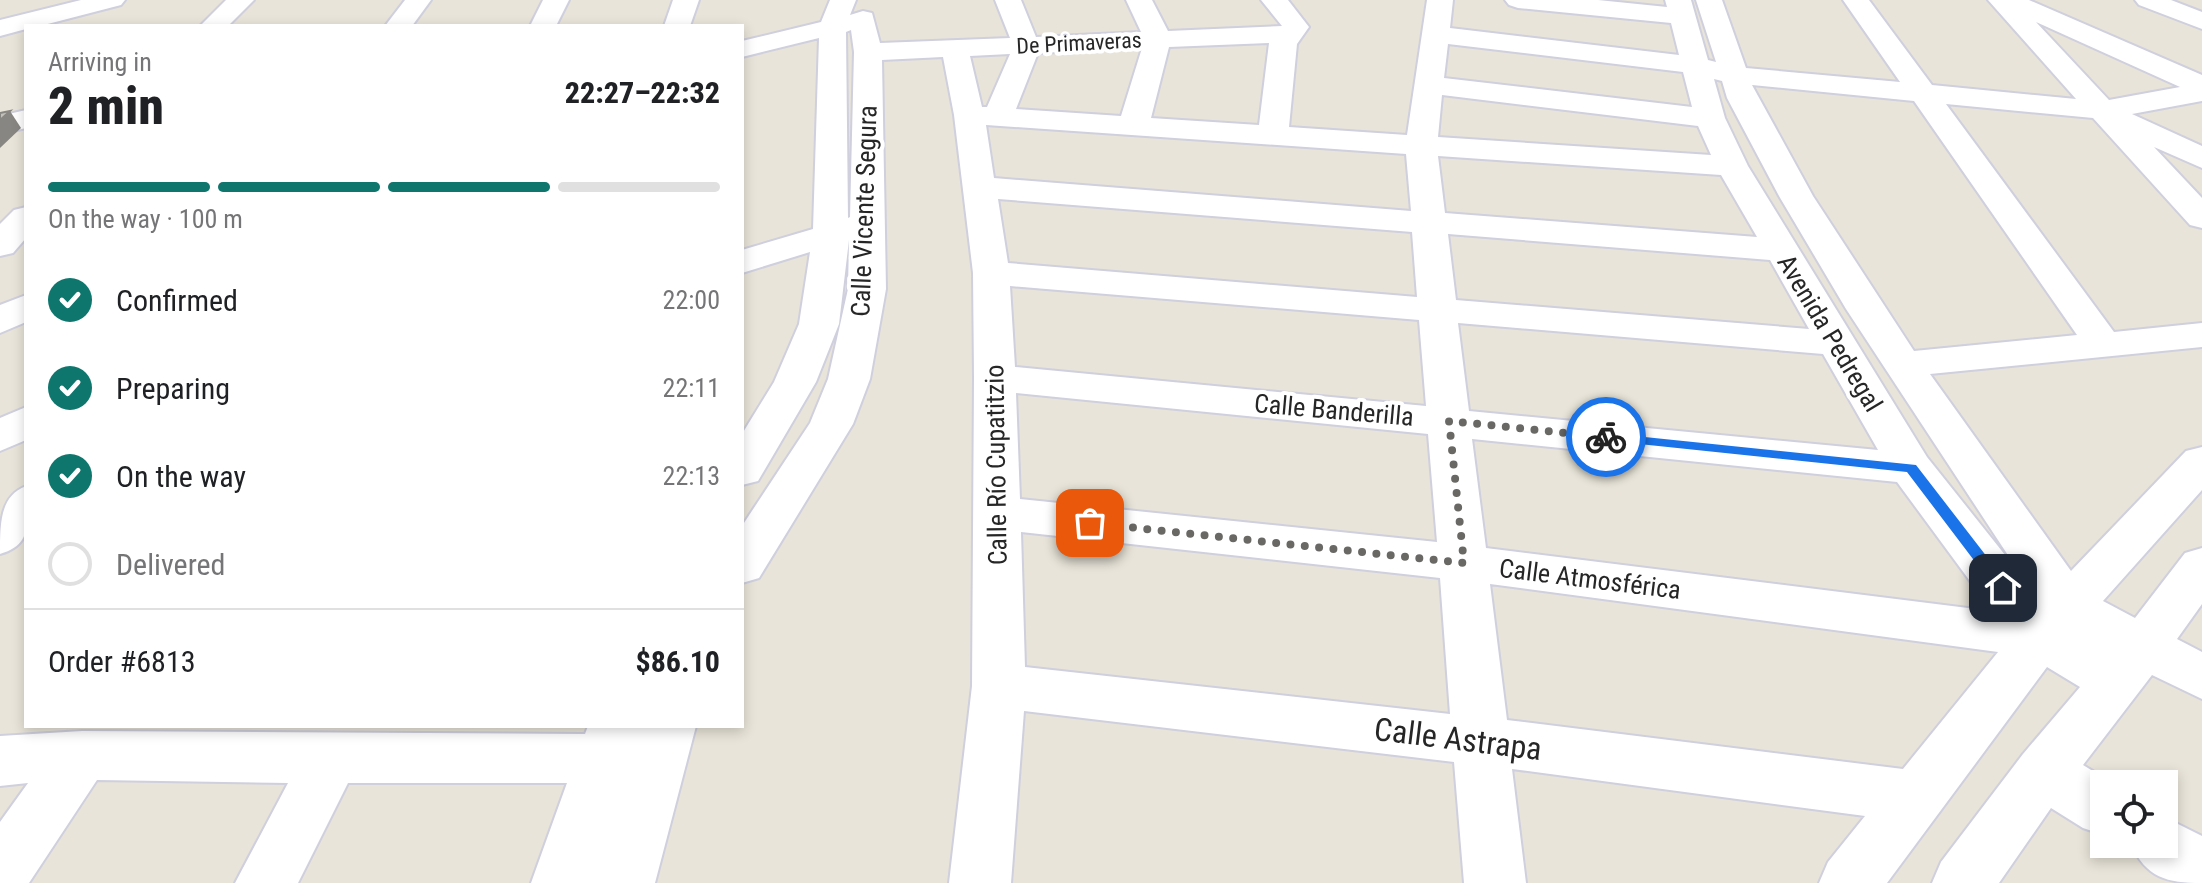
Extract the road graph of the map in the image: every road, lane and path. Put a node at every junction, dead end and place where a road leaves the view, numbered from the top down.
1 (25, 0) edge
2 (112, 0) edge
3 (241, 0) edge
4 (418, 0) edge
5 (556, 0) edge
6 (686, 0) edge
7 (1139, 0) edge
8 (1274, 0) edge
9 (1518, 0) edge
10 (1856, 0) edge
11 (2004, 0) edge
12 (2148, 0) edge
13 (1690, 5) edge
14 (846, 11) edge
15 (1431, 15) edge
16 (2202, 21) edge
17 (985, 22) edge
18 (215, 24) edge
19 (400, 24) edge
20 (544, 24) edge
21 (678, 24) edge
22 (0, 27) edge
23 (1290, 34) junction
24 (1158, 39) junction
25 (1027, 47) junction
26 (744, 48) edge
27 (868, 52) junction
28 (1694, 65) junction
29 (1733, 75) junction
30 (1430, 85) junction
31 (2202, 89) edge
32 (1924, 95) junction
33 (2102, 110) junction
34 (983, 116) junction
35 (1710, 118) junction
36 (24, 119) edge
37 (1134, 124) junction
38 (0, 125) edge
39 (1273, 135) junction
40 (1421, 144) junction
41 (2202, 158) edge
42 (1732, 166) junction
43 (978, 187) junction
44 (2202, 218) edge
45 (1429, 224) junction
46 (849, 228) junction
47 (1780, 250) junction
48 (744, 261) edge
49 (991, 273) junction
50 (24, 307) edge
51 (1438, 310) junction
52 (0, 321) edge
53 (2202, 335) edge
54 (1836, 343) junction
55 (2103, 344) junction
56 (1903, 364) junction
57 (995, 378) junction
58 (1449, 421) junction
59 (24, 422) edge
60 (0, 437) edge
61 (2202, 462) edge
62 (744, 467) edge
63 (1911, 468) junction
64 (996, 513) junction
65 (744, 562) edge
66 (1464, 563) junction
67 (2202, 566) edge
68 (2054, 622) junction
69 (2129, 664) junction
70 (2202, 677) edge
71 (999, 686) junction
72 (667, 728) edge
73 (1481, 741) junction
74 (216, 742) edge
75 (533, 742) edge
76 (610, 742) edge
77 (82, 755) junction
78 (331, 759) junction
79 (0, 761) edge
80 (2043, 772) junction
81 (1916, 797) junction
82 (2090, 801) edge
83 (2178, 854) edge
84 (2202, 869) edge
85 (0, 873) edge
86 (266, 883) edge
87 (562, 883) edge
88 (624, 883) edge
89 (980, 883) edge
90 (1495, 883) edge
91 (1850, 883) edge
92 (1963, 883) edge

1 - 22 street
2 - 22 street
3 - 18 street
4 - 19 street
5 - 20 street
6 - 21 street
7 - 24 street
8 - 23 street
9 - 13 street
10 - 32 street
11 - 31 street
11 - 33 street
12 - 16 street
13 - 28 street, Avenida Pedregal
13 - 29 street, Avenida Pedregal
14 - 26 street
14 - 27 street, Calle Vicente Segura
14 - 46 street, Calle Vicente Segura
15 - 28 street
15 - 30 street
17 - 25 street
17 - 25 street, De Primaveras
17 - 27 street, De Primaveras
17 - 34 street, Calle Río Cupatitzio
23 - 24 street, De Primaveras
23 - 39 street
24 - 25 street, De Primaveras
24 - 37 street
25 - 34 street
27 - 46 street, Calle Vicente Segura
28 - 29 street
28 - 35 street, Avenida Pedregal
29 - 32 street
29 - 56 street, Avenida Pedregal
30 - 35 street
30 - 40 street
31 - 33 street
32 - 33 street
32 - 55 street
33 - 41 street
33 - 44 street
34 - 37 street
34 - 43 street, Calle Río Cupatitzio
35 - 42 street, Avenida Pedregal
36 - 38 street
37 - 39 street
39 - 40 street
40 - 42 street
40 - 45 street
42 - 47 street, Avenida Pedregal
43 - 45 street
43 - 49 street, Calle Río Cupatitzio
45 - 47 street
45 - 51 street
46 - 48 street
46 - 62 street, Calle Vicente Segura
46 - 65 street, Calle Vicente Segura
47 - 54 street, Avenida Pedregal
49 - 51 street
49 - 57 street, Calle Río Cupatitzio
50 - 52 street
51 - 54 street
51 - 58 street
53 - 55 street
54 - 63 street, Avenida Pedregal
55 - 56 street
56 - 68 street, Avenida Pedregal
57 - 58 street, Calle Banderilla
57 - 64 street, Calle Río Cupatitzio
58 - 63 street, Calle Banderilla
58 - 66 street
59 - 60 street
61 - 68 street
63 - 68 street, Avenida Pedregal
64 - 66 street, Calle Atmosférica
64 - 71 street, Calle Río Cupatitzio
66 - 68 street, Calle Atmosférica
66 - 73 street
67 - 69 street
68 - 69 street, Avenida Pedregal
68 - 81 street
69 - 70 street, Avenida Pedregal
69 - 80 street
71 - 73 street, Calle Astrapa
71 - 89 street, Calle Río Cupatitzio
72 - 88 street
73 - 81 street, Calle Astrapa
73 - 90 street
74 - 77 street
74 - 78 street
75 - 76 street
75 - 78 street
76 - 87 street
77 - 79 street
77 - 85 street
78 - 86 street
80 - 82 street
80 - 92 street
81 - 91 street
83 - 84 street

